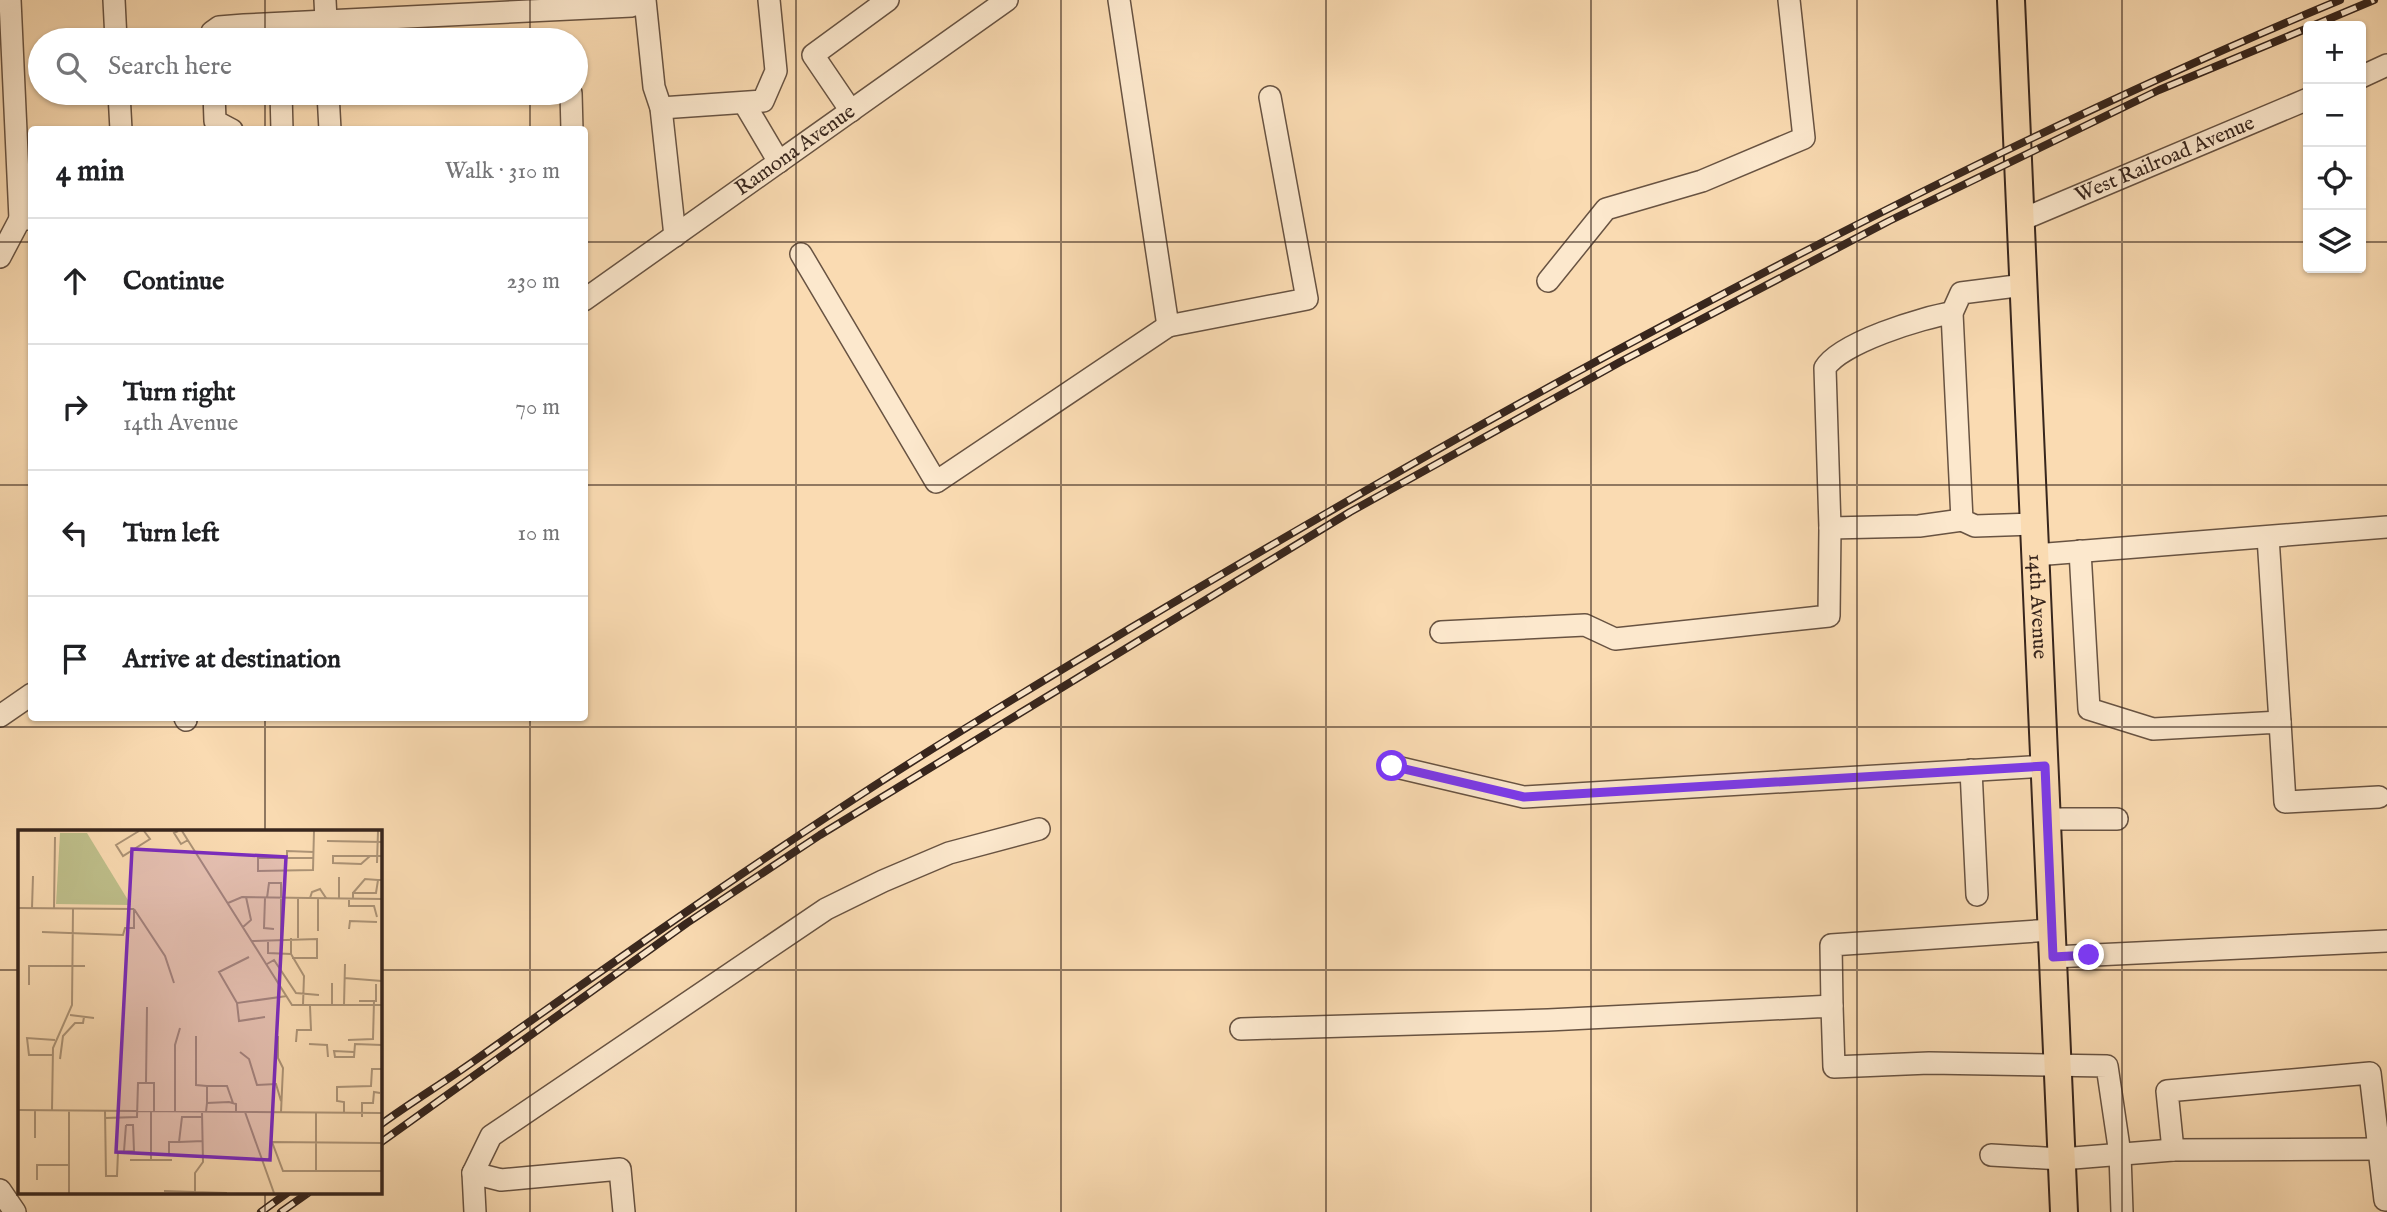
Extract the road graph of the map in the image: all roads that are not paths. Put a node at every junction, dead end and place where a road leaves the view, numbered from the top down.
1 (10, 0) edge
2 (114, 0) edge
3 (325, 0) edge
4 (769, 0) edge
5 (888, 0) edge
6 (1007, 0) edge
7 (1119, 0) edge
8 (1788, 0) edge
9 (2011, 0) edge
10 (639, 3) edge
11 (115, 28) edge
12 (326, 28) edge
13 (360, 28) edge
14 (2387, 65) edge
15 (2366, 75) edge
16 (1270, 97) dead end
17 (2303, 101) edge
18 (744, 103) junction
19 (120, 105) edge
20 (214, 105) edge
21 (281, 105) edge
22 (329, 105) edge
23 (571, 105) edge
24 (661, 108) junction
25 (851, 111) junction
26 (121, 126) edge
27 (224, 126) edge
28 (282, 126) edge
29 (330, 126) edge
30 (572, 126) edge
31 (779, 162) junction
32 (26, 219) edge
33 (2021, 220) junction
34 (675, 236) junction
35 (801, 254) dead end
36 (0, 257) edge
37 (1548, 281) dead end
38 (2024, 285) junction
39 (588, 297) edge
40 (1952, 313) junction
41 (1168, 326) junction
42 (1962, 520) junction
43 (2034, 524) junction
44 (2387, 527) edge
45 (1830, 528) junction
46 (2268, 537) junction
47 (2080, 551) junction
48 (2035, 555) junction
49 (1441, 632) dead end
50 (28, 697) edge
51 (0, 716) edge
52 (2280, 722) junction
53 (1392, 766) dead end
54 (2045, 766) junction
55 (1971, 770) junction
56 (2379, 797) dead end
57 (2047, 819) junction
58 (2117, 819) dead end
59 (1039, 829) dead end
60 (1977, 895) dead end
61 (2052, 930) junction
62 (2387, 942) edge
63 (2053, 957) junction
64 (1832, 1006) junction
65 (1241, 1029) dead end
66 (2057, 1066) junction
67 (2379, 1149) junction
68 (2173, 1150) junction
69 (2120, 1154) junction
70 (1991, 1155) dead end
71 (2061, 1159) junction
72 (473, 1173) junction
73 (0, 1190) edge
74 (2387, 1200) edge
75 (15, 1212) edge
76 (475, 1212) edge
77 (624, 1212) edge
78 (2063, 1212) edge
79 (2122, 1212) edge

1 - 32 street
2 - 11 street
3 - 12 street
4 - 18 street
5 - 25 street
6 - 25 street, Ramona Avenue
7 - 41 street
8 - 37 street
9 - 33 main road, 14th Avenue
10 - 13 street
10 - 24 street
14 - 15 street
16 - 41 street
17 - 33 street, West Railroad Avenue
18 - 24 street
18 - 31 street
19 - 26 street
20 - 27 street
21 - 28 street
22 - 29 street
23 - 30 street
24 - 34 street
25 - 31 street, Ramona Avenue
31 - 34 street, Ramona Avenue
32 - 36 street
33 - 38 main road, 14th Avenue
34 - 39 street, Ramona Avenue
35 - 41 street
38 - 40 street
38 - 43 main road, 14th Avenue
40 - 42 street
40 - 45 street
42 - 43 street
42 - 45 street
43 - 48 main road, 14th Avenue
44 - 46 street
45 - 49 street
46 - 47 street
46 - 52 street
47 - 48 street
47 - 52 street
48 - 54 main road, 14th Avenue
50 - 51 street
52 - 56 street
53 - 55 street
54 - 55 street
54 - 57 main road, 14th Avenue
55 - 60 street
57 - 58 street
57 - 61 main road, 14th Avenue
59 - 72 street
61 - 63 main road, 14th Avenue
61 - 64 street
62 - 63 street
63 - 66 main road, 14th Avenue
64 - 65 street
64 - 66 street
66 - 69 street
66 - 71 main road, 14th Avenue
67 - 68 street
67 - 68 street
67 - 74 street
68 - 69 street
69 - 71 street
69 - 79 street
70 - 71 street
71 - 78 main road, 14th Avenue
72 - 76 street
72 - 77 street
73 - 75 street

